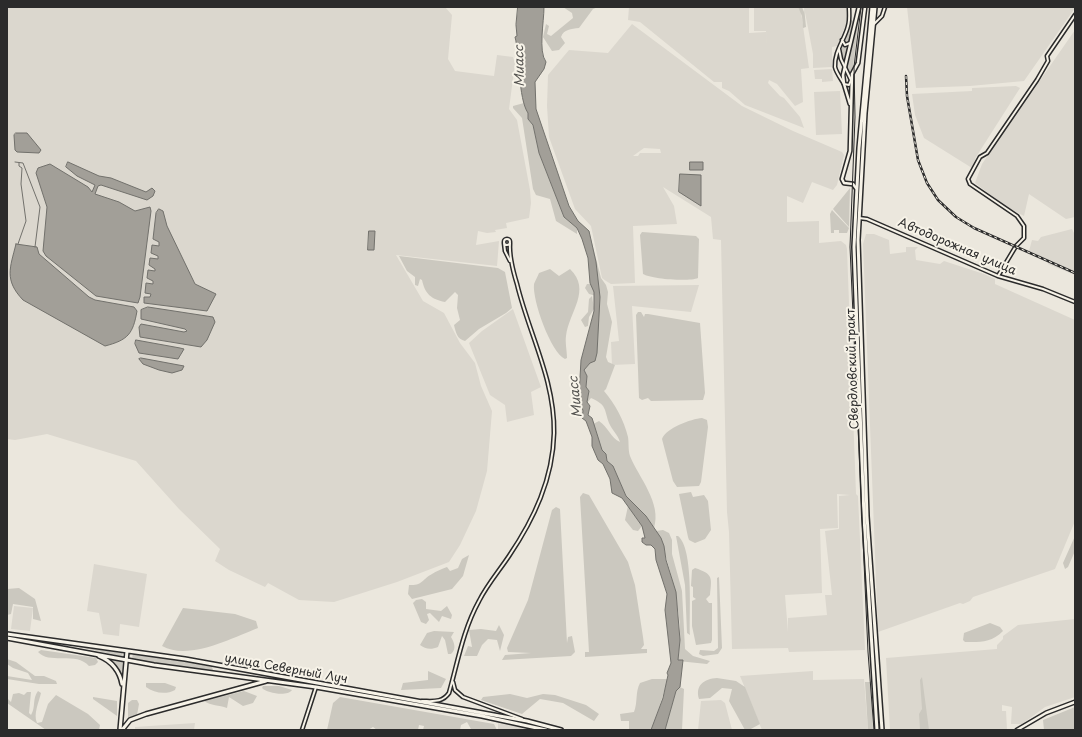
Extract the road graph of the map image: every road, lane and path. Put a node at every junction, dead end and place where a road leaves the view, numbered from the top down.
1 (849, 7) edge
2 (859, 7) edge
3 (865, 7) edge
4 (872, 7) edge
5 (875, 7) edge
6 (885, 7) edge
7 (1075, 15) edge
8 (874, 24) junction
9 (842, 40) junction
10 (852, 41) junction
11 (839, 49) junction
12 (836, 65) junction
13 (844, 66) junction
14 (851, 80) junction
15 (844, 84) junction
16 (852, 110) junction
17 (857, 178) junction
18 (852, 184) junction
19 (856, 188) junction
20 (857, 218) junction
21 (504, 243) junction
22 (510, 243) junction
23 (511, 262) junction
24 (998, 276) junction
25 (1075, 302) edge
26 (7, 634) edge
27 (7, 638) edge
28 (76, 644) junction
29 (74, 650) junction
30 (127, 651) junction
31 (94, 653) junction
32 (126, 659) junction
33 (215, 665) junction
34 (213, 673) junction
35 (270, 680) junction
36 (453, 680) junction
37 (316, 687) junction
38 (123, 690) junction
39 (416, 701) junction
40 (1075, 702) edge
41 (527, 721) junction
42 (526, 725) junction
43 (525, 729) edge
44 (121, 730) edge
45 (302, 730) edge
46 (546, 730) edge
47 (561, 730) edge
48 (878, 730) edge
49 (882, 730) edge
50 (1017, 730) edge

1 - 9 street
2 - 10 main road
3 - 14 main road
4 - 17 main road, Свердловский тракт
5 - 8 main road, Свердловский тракт
6 - 8 street
7 - 24 street
8 - 20 main road, Свердловский тракт
9 - 10 street
9 - 11 street
10 - 13 main road
11 - 12 street
11 - 13 street
12 - 13 street
12 - 15 street
13 - 14 street
13 - 15 main road
14 - 15 street
14 - 16 main road
15 - 16 main road
16 - 18 main road
17 - 18 main road
17 - 19 main road, Свердловский тракт
18 - 19 main road
19 - 20 main road, Свердловский тракт
20 - 24 street, Автодорожная улица
20 - 48 main road, Свердловский тракт
20 - 49 main road, Свердловский тракт
21 - 22 street
21 - 22 street
21 - 23 street
22 - 23 street
23 - 36 street
24 - 25 street, Автодорожная улица
26 - 28 main road, улица Северный Луч
27 - 29 main road, улица Северный Луч
28 - 29 main road
28 - 30 main road, улица Северный Луч
29 - 31 main road, улица Северный Луч
30 - 32 main road
30 - 33 main road, улица Северный Луч
31 - 32 main road, улица Северный Луч
31 - 38 main road
32 - 34 main road, улица Северный Луч
32 - 38 main road
33 - 34 main road
33 - 39 main road, улица Северный Луч
34 - 35 main road, улица Северный Луч
35 - 37 main road, улица Северный Луч
35 - 44 main road
36 - 39 street
36 - 41 street
37 - 42 main road, улица Северный Луч
37 - 45 street
38 - 44 main road
39 - 41 main road, улица Северный Луч
40 - 50 main road
41 - 47 main road, улица Северный Луч
42 - 43 street
42 - 46 main road, улица Северный Луч

